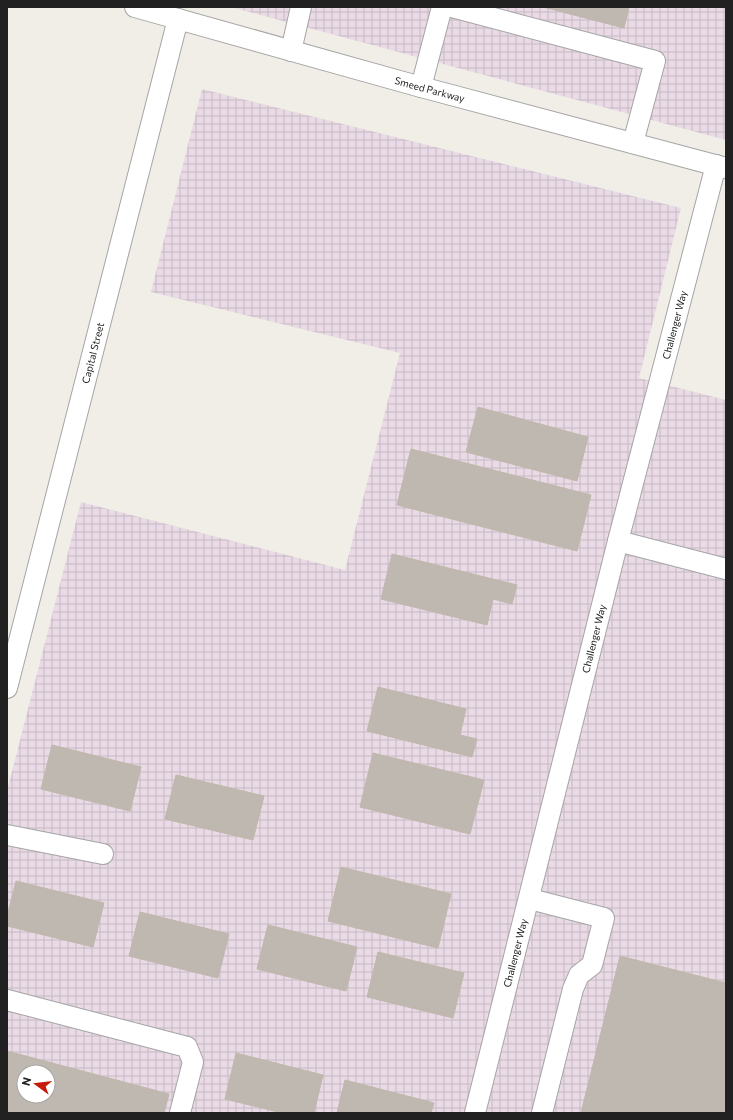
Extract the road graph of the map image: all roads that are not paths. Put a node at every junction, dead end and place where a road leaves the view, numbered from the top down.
1 (135, 7) edge
2 (301, 7) edge
3 (442, 7) edge
4 (452, 7) edge
5 (178, 19) junction
6 (291, 51) junction
7 (421, 87) junction
8 (633, 143) junction
9 (721, 166) edge
10 (618, 541) junction
11 (726, 569) edge
12 (7, 688) edge
13 (7, 835) edge
14 (103, 854) dead end
15 (530, 899) junction
16 (7, 1000) edge
17 (180, 1113) edge
18 (475, 1113) edge
19 (542, 1113) edge

1 - 5 street, Smeed Parkway
2 - 6 street
3 - 7 street
4 - 8 street
5 - 6 street, Smeed Parkway
5 - 12 street, Capital Street
6 - 7 street, Smeed Parkway
7 - 8 street, Smeed Parkway
8 - 9 street, Smeed Parkway
9 - 10 street, Challenger Way
10 - 11 street
10 - 15 street, Challenger Way
13 - 14 street
15 - 18 street, Challenger Way
15 - 19 street
16 - 17 street

